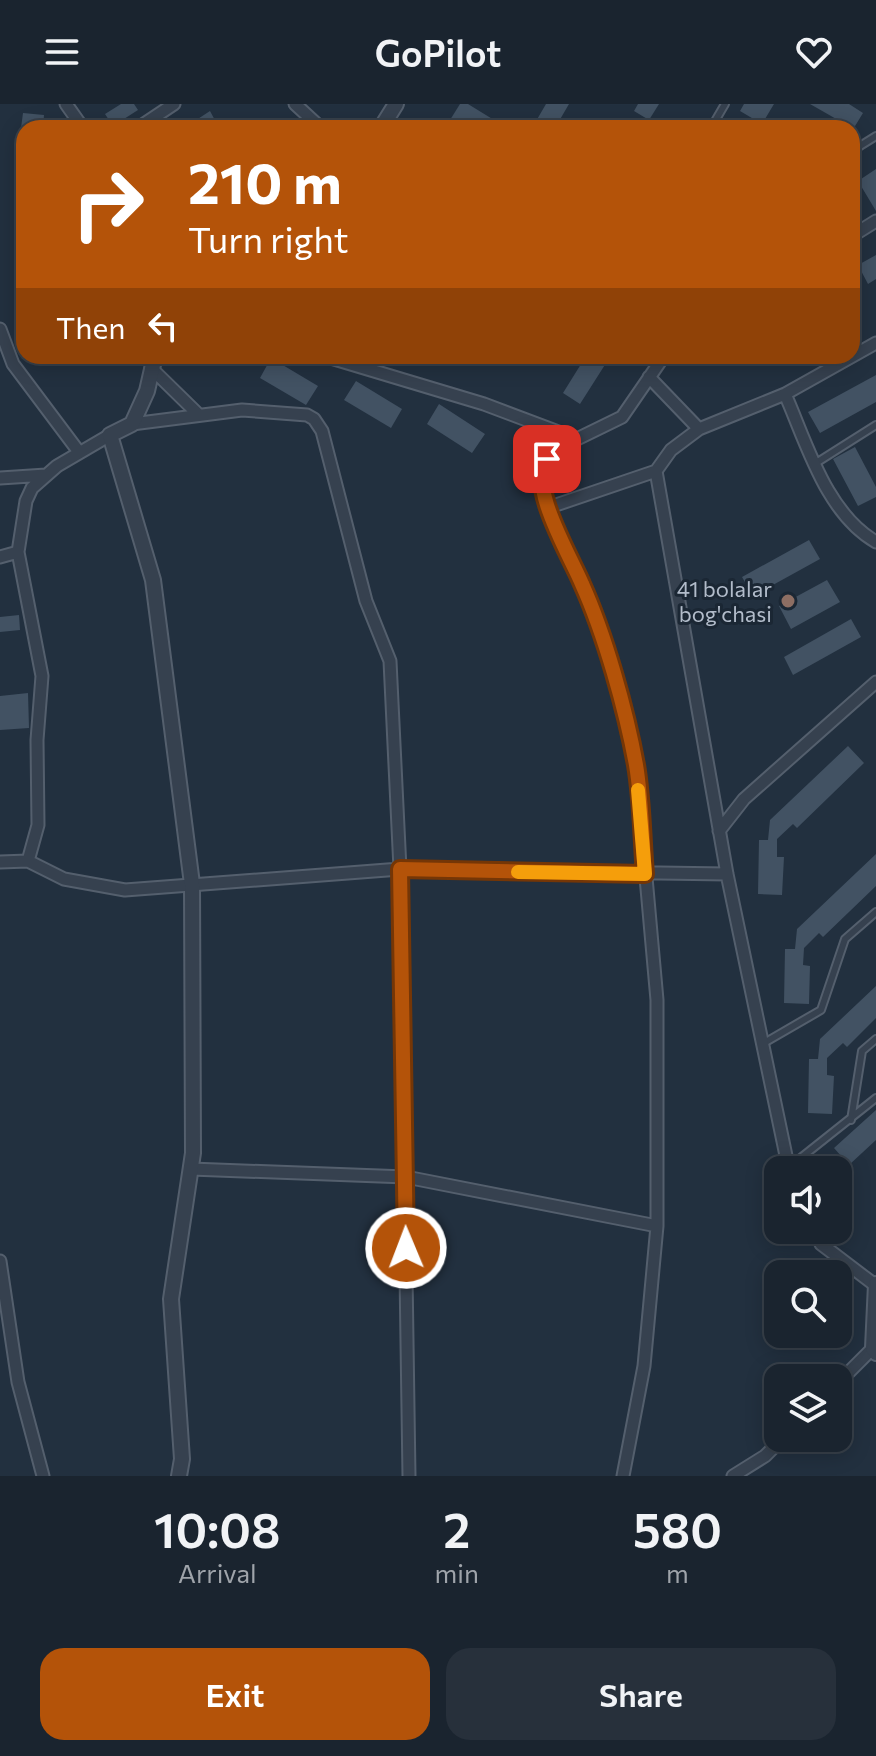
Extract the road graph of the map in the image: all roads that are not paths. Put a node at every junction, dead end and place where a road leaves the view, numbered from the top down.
1 (174, 104) edge
2 (295, 104) edge
3 (150, 120) edge
4 (312, 120) edge
5 (0, 329) edge
6 (153, 364) edge
7 (155, 364) edge
8 (351, 364) edge
9 (658, 364) edge
10 (839, 364) edge
11 (649, 377) junction
12 (785, 394) junction
13 (199, 415) junction
14 (132, 424) junction
15 (876, 425) edge
16 (699, 429) junction
17 (110, 435) junction
18 (577, 439) junction
19 (79, 452) junction
20 (816, 463) junction
21 (656, 471) junction
22 (47, 475) junction
23 (0, 478) edge
24 (547, 508) junction
25 (876, 542) edge
26 (18, 552) junction
27 (0, 557) edge
28 (876, 682) edge
29 (719, 831) junction
30 (28, 861) junction
31 (0, 862) edge
32 (400, 869) junction
33 (645, 874) junction
34 (727, 874) junction
35 (192, 884) junction
36 (876, 912) edge
37 (876, 1039) edge
38 (761, 1045) junction
39 (876, 1098) edge
40 (851, 1120) junction
41 (785, 1156) edge
42 (805, 1156) edge
43 (191, 1169) junction
44 (406, 1177) junction
45 (657, 1226) junction
46 (821, 1244) edge
47 (0, 1261) edge
48 (875, 1285) edge
49 (874, 1350) edge
50 (852, 1370) edge
51 (769, 1452) edge
52 (43, 1476) edge
53 (179, 1476) edge
54 (409, 1476) edge
55 (623, 1476) edge
56 (733, 1476) edge

1 - 3 street
2 - 4 street
5 - 19 street
6 - 14 street
7 - 13 street
8 - 18 street
9 - 11 street
10 - 12 street
11 - 16 street
11 - 18 street
12 - 16 street
12 - 20 street
13 - 14 street
13 - 32 street
14 - 17 street
15 - 20 lane
16 - 21 street
17 - 19 street
17 - 35 street
18 - 24 street
19 - 22 street
20 - 25 street
21 - 24 street
21 - 29 street
22 - 23 street
22 - 26 street
24 - 33 street
26 - 27 street
26 - 30 street
28 - 29 street
29 - 34 street
30 - 31 street
30 - 35 street
32 - 33 street
32 - 35 street
32 - 44 street
33 - 34 street
33 - 45 street
34 - 38 street
35 - 43 street
36 - 38 lane
37 - 40 lane
38 - 41 street
39 - 40 lane
40 - 42 lane
43 - 44 street
43 - 53 street
44 - 45 street
44 - 54 street
45 - 55 street
46 - 48 street
47 - 52 street
48 - 49 street
49 - 50 street
51 - 56 street

